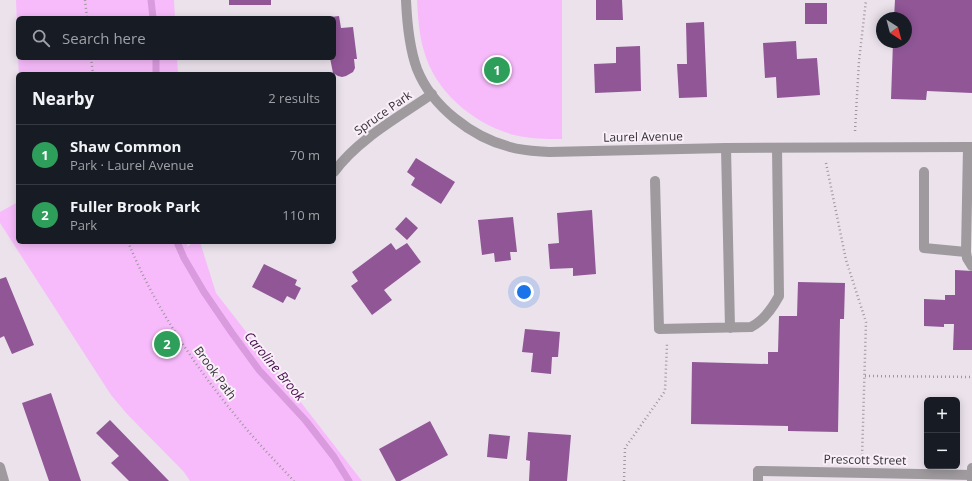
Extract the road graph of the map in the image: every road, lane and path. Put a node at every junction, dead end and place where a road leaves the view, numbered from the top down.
1 (85, 0) edge
2 (406, 0) edge
3 (866, 0) edge
4 (87, 16) edge
5 (91, 60) edge
6 (92, 72) edge
7 (432, 94) junction
8 (970, 147) edge
9 (726, 148) junction
10 (777, 148) junction
11 (825, 148) junction
12 (855, 148) junction
13 (336, 169) edge
14 (924, 172) dead end
15 (655, 181) dead end
16 (129, 244) edge
17 (966, 252) junction
18 (972, 266) edge
19 (730, 328) junction
20 (668, 329) junction
21 (865, 376) junction
22 (972, 376) edge
23 (0, 467) edge
24 (972, 468) edge
25 (862, 473) junction
26 (972, 475) edge
27 (758, 476) edge
28 (4, 481) edge
29 (294, 481) edge
30 (624, 481) edge
31 (972, 481) edge

1 - 4 path
2 - 7 street, Laurel Avenue
3 - 12 path
5 - 6 path
7 - 9 street, Laurel Avenue
7 - 13 street, Spruce Park
8 - 12 street, Laurel Avenue
8 - 17 street
9 - 10 street, Laurel Avenue
9 - 19 street
10 - 11 street, Laurel Avenue
10 - 19 street
11 - 12 street, Laurel Avenue
11 - 21 path
14 - 17 street
15 - 20 street
16 - 29 path, Brook Path
17 - 18 street
19 - 20 street
20 - 30 path
21 - 22 path
21 - 25 path
23 - 28 street
24 - 26 street
25 - 26 street, Prescott Street
25 - 27 street, Prescott Street
26 - 31 street

